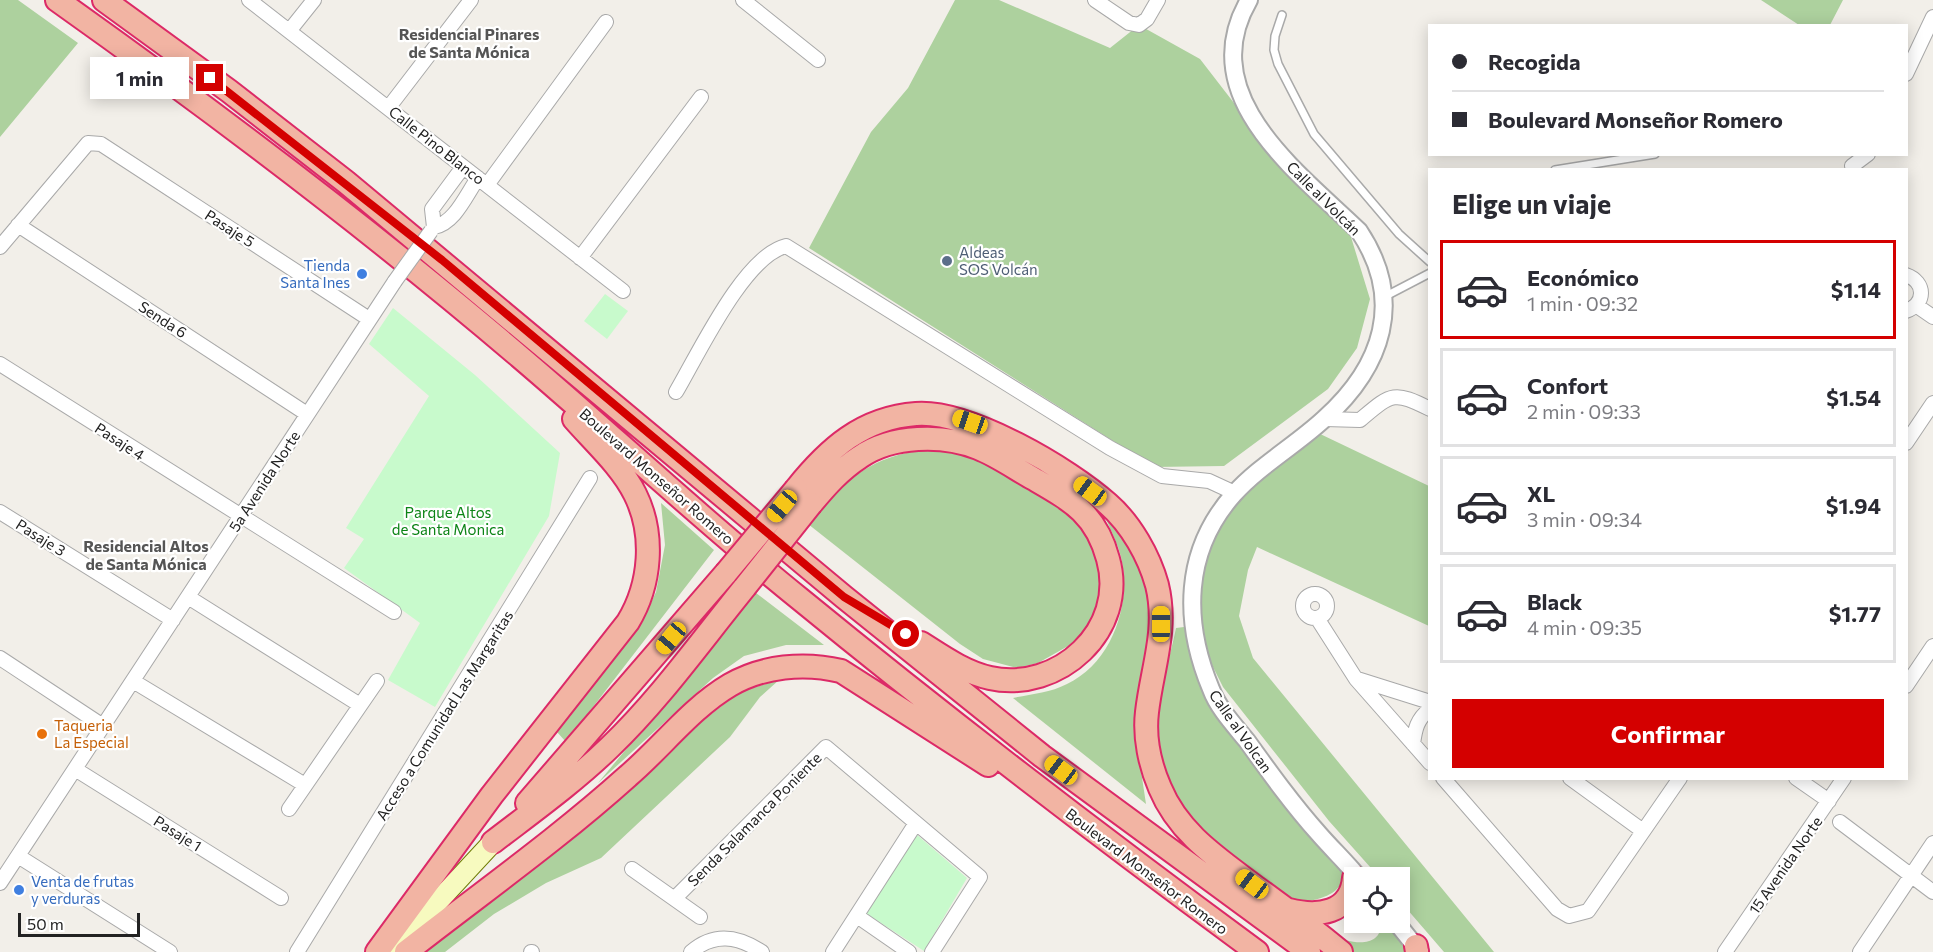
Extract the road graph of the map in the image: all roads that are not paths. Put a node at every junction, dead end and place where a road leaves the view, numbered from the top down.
1 (57, 0) edge
2 (104, 0) edge
3 (249, 0) edge
4 (314, 0) edge
5 (471, 0) edge
6 (743, 0) edge
7 (1095, 0) edge
8 (1158, 0) edge
9 (1249, 0) edge
10 (1282, 15) dead end
11 (1933, 17) edge
12 (606, 22) dead end
13 (290, 30) junction
14 (818, 60) dead end
15 (1908, 71) edge
16 (700, 97) dead end
17 (388, 107) junction
18 (1635, 156) edge
19 (463, 167) junction
20 (1566, 168) edge
21 (482, 182) junction
22 (18, 225) junction
23 (432, 229) junction
24 (0, 247) edge
25 (580, 258) junction
26 (1428, 260) edge
27 (1428, 274) edge
28 (1908, 276) edge
29 (623, 291) dead end
30 (1384, 297) junction
31 (1912, 308) edge
32 (1933, 317) edge
33 (369, 319) junction
34 (520, 357) junction
35 (0, 364) edge
36 (676, 392) dead end
37 (1933, 403) edge
38 (1428, 408) edge
39 (307, 414) junction
40 (1325, 419) junction
41 (1908, 441) edge
42 (591, 478) dead end
43 (1235, 493) junction
44 (804, 496) junction
45 (0, 512) edge
46 (240, 517) junction
47 (188, 597) junction
48 (844, 597) junction
49 (393, 612) dead end
50 (1317, 618) dead end
51 (173, 620) junction
52 (1933, 646) edge
53 (0, 658) edge
54 (1356, 679) junction
55 (133, 681) junction
56 (376, 681) dead end
57 (1908, 683) edge
58 (1428, 701) edge
59 (360, 705) junction
60 (1428, 710) edge
61 (104, 726) junction
62 (1413, 744) junction
63 (1428, 761) edge
64 (75, 769) junction
65 (1445, 780) edge
66 (1573, 780) edge
67 (1679, 780) edge
68 (1799, 780) edge
69 (1843, 780) edge
70 (305, 785) junction
71 (1829, 801) junction
72 (288, 809) dead end
73 (1840, 822) dead end
74 (916, 823) junction
75 (1090, 830) junction
76 (1643, 831) junction
77 (493, 842) junction
78 (1933, 843) edge
79 (18, 856) junction
80 (1347, 867) edge
81 (632, 869) dead end
82 (1911, 875) junction
83 (0, 883) edge
84 (1933, 892) edge
85 (281, 898) dead end
86 (675, 898) junction
87 (1344, 901) edge
88 (1286, 909) junction
89 (857, 915) junction
90 (700, 917) dead end
91 (1405, 933) edge
92 (1418, 950) edge
93 (170, 952) edge
94 (297, 952) edge
95 (377, 952) edge
96 (391, 952) edge
97 (406, 952) edge
98 (691, 952) edge
99 (762, 952) edge
100 (833, 952) edge
101 (909, 952) edge
102 (932, 952) edge
103 (1257, 952) edge
104 (1309, 952) edge
105 (1341, 952) edge
106 (1725, 952) edge
107 (1860, 952) edge

1 - 34 highway, Boulevard Monseñor Romero
2 - 48 highway, Boulevard Monseñor Romero
3 - 13 street, Calle Pino Blanco
4 - 13 street
5 - 17 street
6 - 14 street
7 - 8 street
9 - 30 street, Calle al Volcán
10 - 26 lane
11 - 15 street
12 - 21 street, 5a Avenida Norte
13 - 17 street, Calle Pino Blanco
16 - 25 street
17 - 19 street, Calle Pino Blanco
18 - 20 lane
19 - 21 street, Calle Pino Blanco
19 - 23 street, 5a Avenida Norte
21 - 23 street, 5a Avenida Norte
21 - 25 street, Calle Pino Blanco
22 - 24 street
22 - 33 street, Pasaje 5
22 - 39 street, Senda 6
23 - 33 street, 5a Avenida Norte, bridge
25 - 29 street, Calle Pino Blanco
27 - 30 lane
28 - 31 street
30 - 40 street, Calle al Volcán
31 - 32 street
33 - 39 street, 5a Avenida Norte
34 - 75 highway, Boulevard Monseñor Romero
34 - 95 highway
35 - 46 street, Pasaje 4
36 - 43 street
37 - 41 street
38 - 40 street
39 - 46 street, 5a Avenida Norte
40 - 43 street, Calle al Volcán
42 - 94 street, Acceso a Comunidad Las Margaritas
43 - 80 street, Calle al Volcan
44 - 48 highway
44 - 77 highway, bridge
44 - 77 highway, bridge
44 - 88 highway
45 - 51 street, Pasaje 3
46 - 47 street, 5a Avenida Norte
46 - 49 street, Pasaje 4
47 - 51 street, 5a Avenida Norte
47 - 59 street
48 - 104 highway, Boulevard Monseñor Romero
50 - 54 street
51 - 55 street, 5a Avenida Norte
52 - 57 street
53 - 61 street
54 - 58 street
54 - 62 street
55 - 61 street, 5a Avenida Norte
55 - 70 street
56 - 59 street
59 - 70 street
60 - 62 street
61 - 64 street, 5a Avenida Norte
62 - 63 street
64 - 79 street, 5a Avenida Norte
64 - 85 street, Pasaje 1
65 - 76 street
66 - 76 street
67 - 76 street
68 - 71 street
69 - 71 street, 15 Avenida Norte
70 - 72 street
71 - 106 street, 15 Avenida Norte
73 - 82 street
74 - 86 street, Senda Salamanca Poniente
74 - 89 street
74 - 102 street
75 - 97 highway
75 - 103 highway, Boulevard Monseñor Romero
77 - 96 main road
78 - 82 street
79 - 83 street, 5a Avenida Norte
79 - 93 street
81 - 86 street
82 - 84 street
82 - 107 street
86 - 90 street
87 - 88 highway
88 - 105 highway
89 - 100 street
89 - 101 street
91 - 92 street
98 - 99 street

